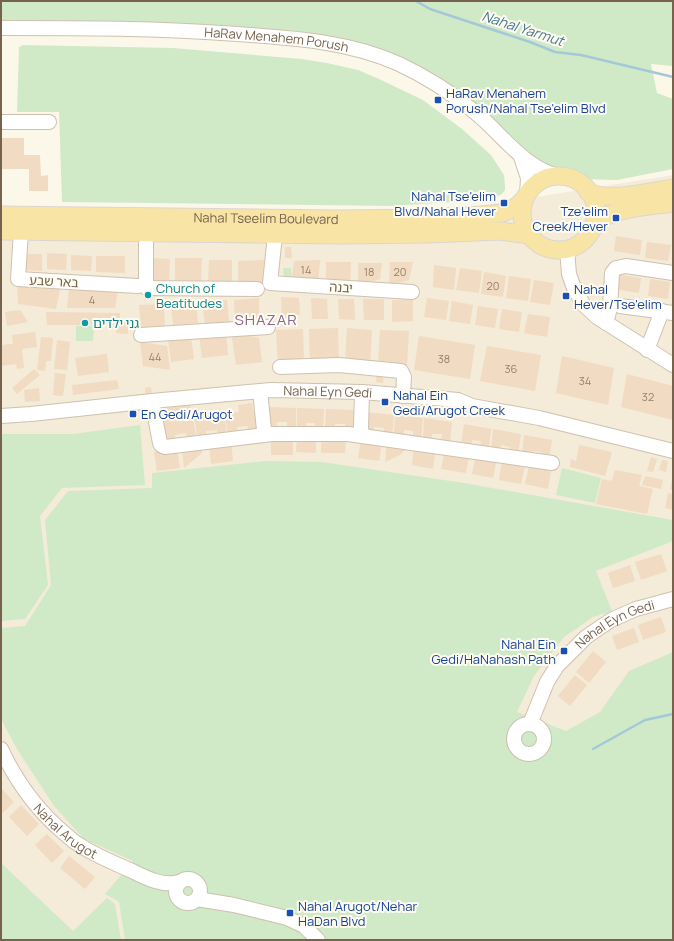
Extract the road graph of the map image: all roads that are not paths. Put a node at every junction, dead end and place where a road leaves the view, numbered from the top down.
1 (1, 28) edge
2 (1, 122) edge
3 (49, 122) dead end
4 (518, 153) junction
5 (562, 177) junction
6 (673, 188) edge
7 (588, 192) junction
8 (526, 196) junction
9 (673, 203) edge
10 (1, 215) edge
11 (594, 223) junction
12 (1, 231) edge
13 (21, 231) junction
14 (275, 235) junction
15 (529, 235) junction
16 (146, 243) dead end
17 (567, 249) junction
18 (673, 273) edge
19 (138, 286) dead end
20 (256, 289) dead end
21 (412, 292) dead end
22 (620, 306) dead end
23 (668, 312) edge
24 (606, 323) junction
25 (268, 327) dead end
26 (141, 335) dead end
27 (647, 350) junction
28 (673, 365) edge
29 (280, 367) dead end
30 (260, 391) junction
31 (362, 392) junction
32 (403, 396) junction
33 (152, 401) junction
34 (1, 416) edge
35 (272, 434) junction
36 (365, 436) junction
37 (673, 450) edge
38 (552, 463) dead end
39 (673, 599) edge
40 (530, 724) dead end
41 (1, 749) edge
42 (4, 765) edge
43 (178, 887) junction
44 (198, 893) junction
45 (287, 918) junction
46 (303, 940) edge
47 (318, 940) edge

1 - 4 street, HaRav Menahem Porush
2 - 3 street
4 - 5 street, HaRav Menahem Porush
4 - 8 street, HaRav Menahem Porush
5 - 7 main road
5 - 8 main road
6 - 7 main road
7 - 11 main road
8 - 10 main road, Nahal Tseelim Boulevard
8 - 15 main road
9 - 11 main road
11 - 17 main road
12 - 13 main road, Nahal Tseelim Boulevard
13 - 14 main road, Nahal Tseelim Boulevard
13 - 19 street, באר שבע
14 - 15 main road, Nahal Tseelim Boulevard
14 - 21 street, יבנה
15 - 17 main road
16 - 20 street
17 - 24 street
18 - 24 street
22 - 23 street
23 - 27 street
24 - 27 street
25 - 26 street
27 - 28 street
29 - 32 street
30 - 31 street, Nahal Eyn Gedi
30 - 33 street, Nahal Eyn Gedi
30 - 35 street
31 - 32 street, Nahal Eyn Gedi
31 - 36 street
32 - 37 street, Nahal Eyn Gedi
33 - 34 street, Nahal Eyn Gedi
33 - 35 street
35 - 36 street
36 - 38 street
39 - 40 street, Nahal Eyn Gedi
41 - 42 street, Nahal Arugot
42 - 43 street, Nahal Arugot
43 - 44 street
43 - 44 street
44 - 45 street
45 - 46 street
45 - 47 street

